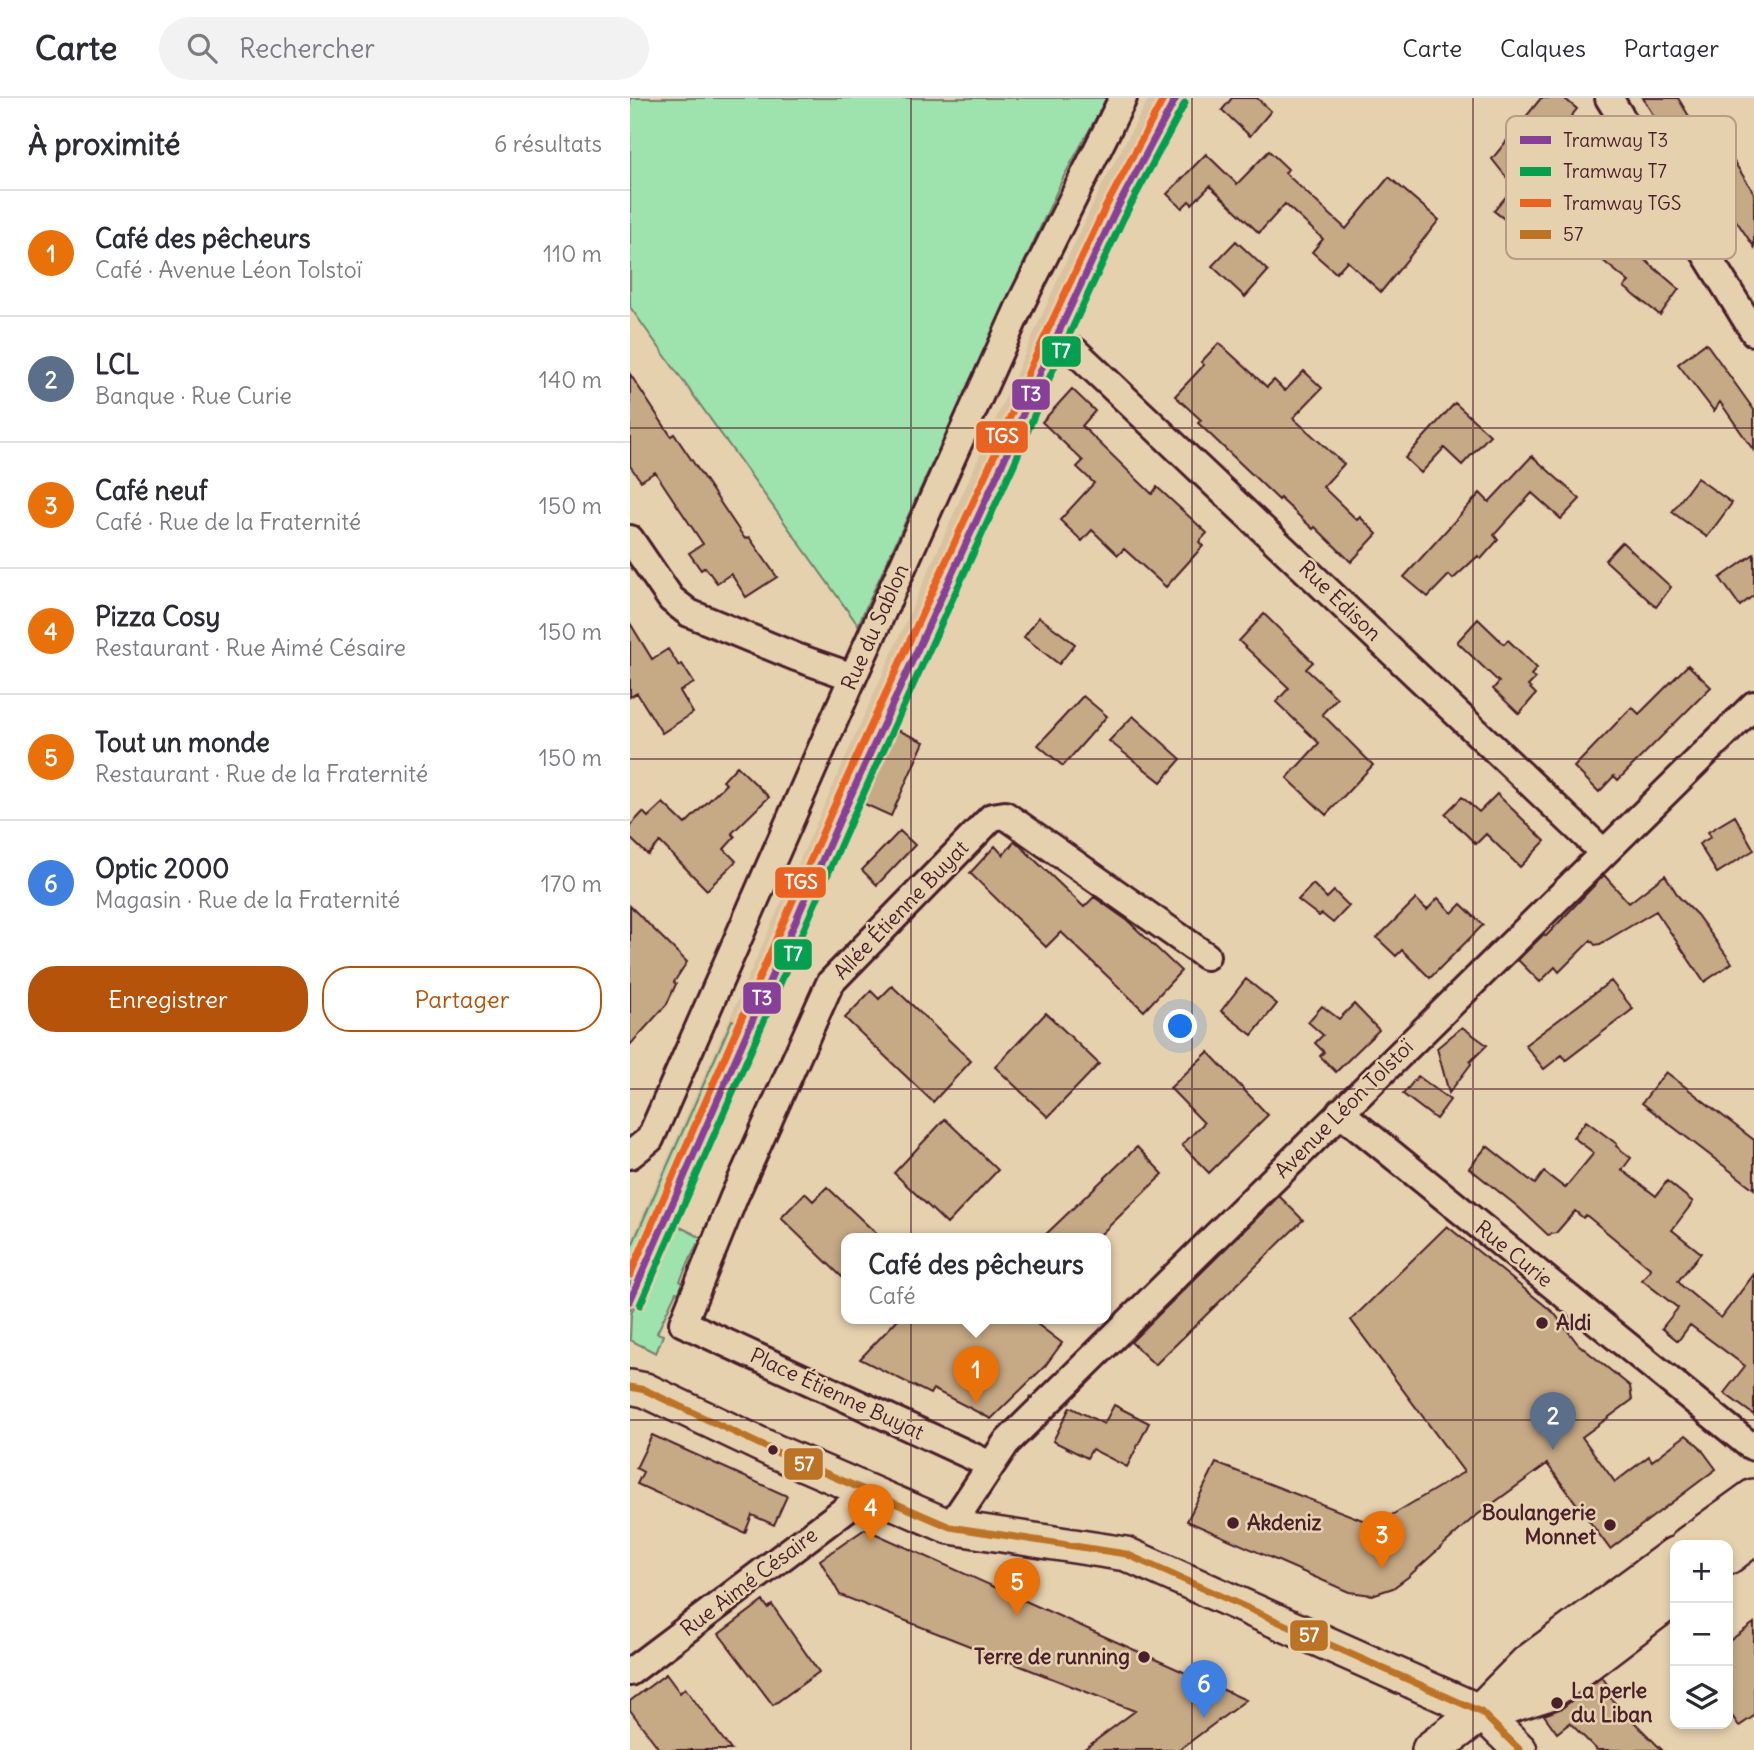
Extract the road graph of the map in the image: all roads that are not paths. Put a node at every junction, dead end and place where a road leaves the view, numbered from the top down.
1 (1124, 98) edge
2 (1609, 98) edge
3 (1620, 116) edge
4 (1709, 259) edge
5 (1754, 332) edge
6 (1076, 352) dead end
7 (630, 538) edge
8 (853, 677) junction
9 (1754, 705) edge
10 (1603, 852) junction
11 (1206, 956) dead end
12 (1340, 1112) junction
13 (630, 1155) edge
14 (683, 1323) joint
15 (635, 1385) edge
16 (1754, 1447) edge
17 (991, 1465) junction
18 (867, 1493) junction
19 (1754, 1498) edge
20 (950, 1527) junction
21 (1754, 1535) edge
22 (1696, 1540) edge
23 (1733, 1551) edge
24 (1670, 1560) edge
25 (1670, 1599) edge
26 (630, 1672) edge
27 (1481, 1712) junction
28 (1431, 1750) edge
29 (1520, 1750) edge

1 - 8 street, Rue du Sablon
2 - 3 street
4 - 5 street
6 - 10 street, Rue Edison
7 - 8 street
8 - 13 street, Rue du Sablon
9 - 10 street, Avenue Léon Tolstoï
10 - 12 street, Avenue Léon Tolstoï
11 - 14 street, Allée Étienne Buyat
12 - 16 street, Rue Curie
12 - 17 street, Avenue Léon Tolstoï
14 - 17 street, Place Étienne Buyat
15 - 18 street
17 - 20 street, Avenue Léon Tolstoï
18 - 20 street
18 - 26 street, Rue Aimé Césaire
19 - 22 main road
20 - 27 street
21 - 23 main road
24 - 27 main road
25 - 27 main road
27 - 28 main road
27 - 29 street

